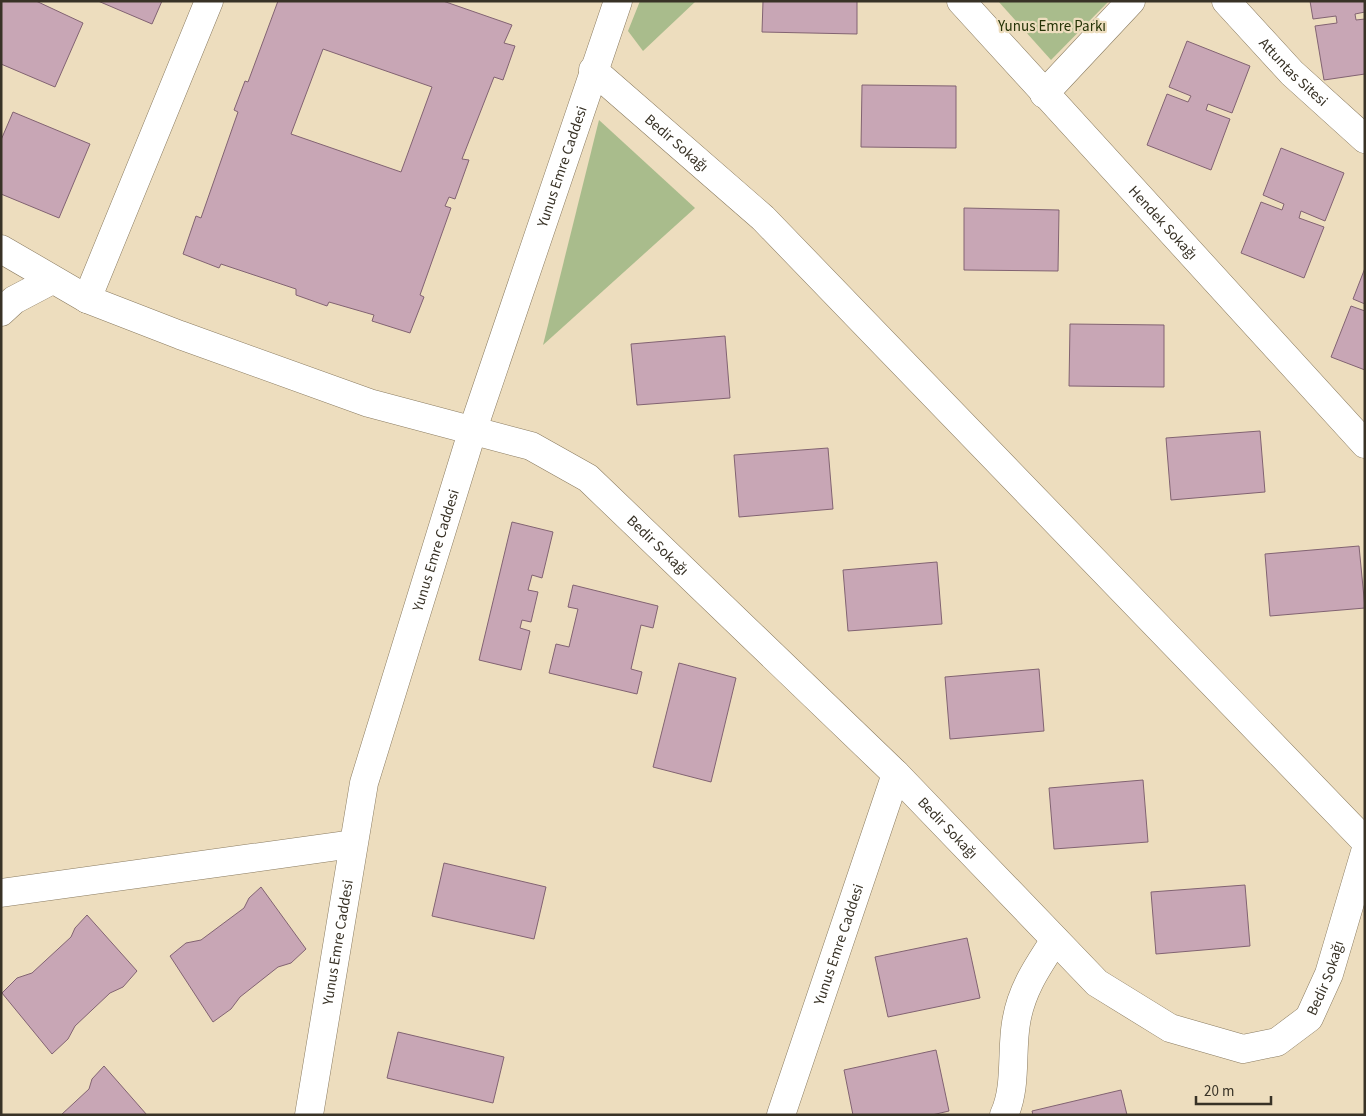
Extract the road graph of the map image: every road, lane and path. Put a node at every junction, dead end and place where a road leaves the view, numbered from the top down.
1 (209, 1) edge
2 (618, 1) edge
3 (961, 1) edge
4 (1131, 1) edge
5 (1226, 1) edge
6 (593, 70) junction
7 (1044, 94) junction
8 (1365, 138) edge
9 (1, 249) edge
10 (52, 280) junction
11 (87, 299) junction
12 (1, 312) edge
13 (473, 429) junction
14 (1365, 444) edge
15 (896, 774) junction
16 (1365, 841) edge
17 (352, 844) junction
18 (1365, 852) edge
19 (1, 892) edge
20 (1055, 940) junction
21 (309, 1115) edge
22 (781, 1115) edge
23 (1004, 1115) edge

1 - 11 street
2 - 6 street, Yunus Emre Caddesi
3 - 7 street, Hendek Sokağı
4 - 7 street
5 - 8 street, Attuntas Sitesi
6 - 13 street, Yunus Emre Caddesi
6 - 16 street, Bedir Sokağı
7 - 14 street, Hendek Sokağı
9 - 10 street, Bedir Sokağı
10 - 11 street, Bedir Sokağı
10 - 12 street
11 - 13 street, Bedir Sokağı
13 - 15 street, Bedir Sokağı
13 - 17 street, Yunus Emre Caddesi
15 - 20 street, Bedir Sokağı
15 - 22 street, Yunus Emre Caddesi
17 - 19 street
17 - 21 street, Yunus Emre Caddesi
18 - 20 street, Bedir Sokağı
20 - 23 street

